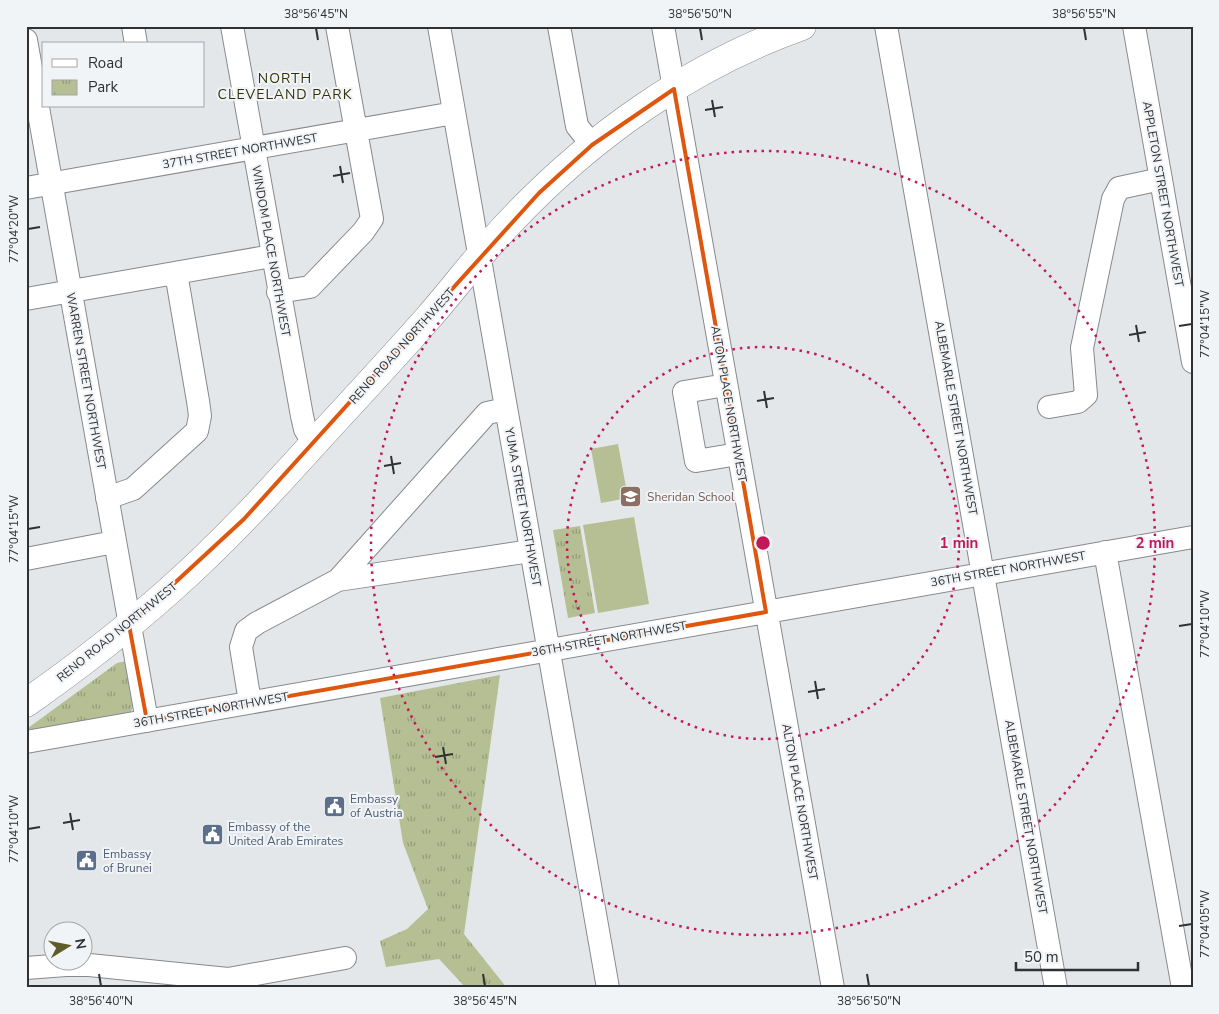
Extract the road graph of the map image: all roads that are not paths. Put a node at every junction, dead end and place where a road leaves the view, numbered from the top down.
1 (132, 26) edge
2 (232, 26) edge
3 (337, 26) edge
4 (439, 26) edge
5 (559, 26) edge
6 (663, 26) edge
7 (802, 26) edge
8 (886, 26) edge
9 (1134, 26) edge
10 (26, 40) edge
11 (136, 42) edge
12 (34, 78) edge
13 (674, 89) junction
14 (454, 113) junction
15 (355, 131) junction
16 (592, 145) junction
17 (253, 149) junction
18 (1160, 178) junction
19 (51, 184) junction
20 (26, 188) edge
21 (272, 256) junction
22 (480, 256) junction
23 (176, 273) junction
24 (70, 291) junction
25 (278, 292) junction
26 (26, 299) edge
27 (1193, 362) edge
28 (726, 385) junction
29 (1049, 406) dead end
30 (506, 409) junction
31 (314, 444) junction
32 (738, 454) junction
33 (107, 498) junction
34 (1193, 537) edge
35 (114, 542) junction
36 (531, 551) junction
37 (1105, 552) junction
38 (26, 559) edge
39 (984, 574) junction
40 (338, 580) junction
41 (766, 612) junction
42 (129, 625) junction
43 (548, 650) junction
44 (250, 702) junction
45 (26, 703) edge
46 (147, 721) junction
47 (26, 742) edge
48 (345, 958) dead end
49 (26, 968) edge
50 (191, 982) edge
51 (608, 988) edge
52 (833, 988) edge
53 (1056, 988) edge
54 (1183, 988) edge

1 - 11 street
2 - 17 street, WINDOM PLACE NORTHWEST
3 - 15 street
4 - 14 street, YUMA STREET NORTHWEST
5 - 16 street
6 - 13 street, ALTON PLACE NORTHWEST
7 - 13 main road, RENO ROAD NORTHWEST
8 - 39 street, ALBEMARLE STREET NORTHWEST
9 - 18 street, APPLETON STREET NORTHWEST
10 - 12 street, WARREN STREET NORTHWEST
12 - 19 street, WARREN STREET NORTHWEST
13 - 16 main road, RENO ROAD NORTHWEST
13 - 28 street, ALTON PLACE NORTHWEST
14 - 15 street, 37TH STREET NORTHWEST
14 - 22 street, YUMA STREET NORTHWEST
15 - 17 street, 37TH STREET NORTHWEST
15 - 25 street
16 - 22 main road, RENO ROAD NORTHWEST
17 - 19 street, 37TH STREET NORTHWEST
17 - 21 street, WINDOM PLACE NORTHWEST
18 - 27 street, APPLETON STREET NORTHWEST
18 - 29 street
19 - 20 street, 37TH STREET NORTHWEST
19 - 24 street, WARREN STREET NORTHWEST
21 - 23 street
21 - 25 street, WINDOM PLACE NORTHWEST
22 - 30 street, YUMA STREET NORTHWEST
22 - 31 main road, RENO ROAD NORTHWEST
23 - 24 street
23 - 33 street
24 - 26 street
24 - 33 street, WARREN STREET NORTHWEST
25 - 31 street, WINDOM PLACE NORTHWEST
28 - 32 street, ALTON PLACE NORTHWEST
28 - 32 street
30 - 36 street, YUMA STREET NORTHWEST
30 - 40 street
31 - 42 main road, RENO ROAD NORTHWEST
32 - 41 street, ALTON PLACE NORTHWEST
33 - 35 street, WARREN STREET NORTHWEST
34 - 37 street, 36TH STREET NORTHWEST
35 - 38 street
35 - 42 street, WARREN STREET NORTHWEST
36 - 40 street
36 - 43 street, YUMA STREET NORTHWEST
37 - 39 street, 36TH STREET NORTHWEST
37 - 54 street
39 - 41 street, 36TH STREET NORTHWEST
39 - 53 street, ALBEMARLE STREET NORTHWEST
40 - 44 street
41 - 43 street, 36TH STREET NORTHWEST
41 - 52 street, ALTON PLACE NORTHWEST
42 - 45 main road, RENO ROAD NORTHWEST
42 - 46 street, WARREN STREET NORTHWEST
43 - 44 street, 36TH STREET NORTHWEST
43 - 51 street, YUMA STREET NORTHWEST
44 - 46 street, 36TH STREET NORTHWEST
46 - 47 street, 36TH STREET NORTHWEST
48 - 50 street
49 - 50 street

